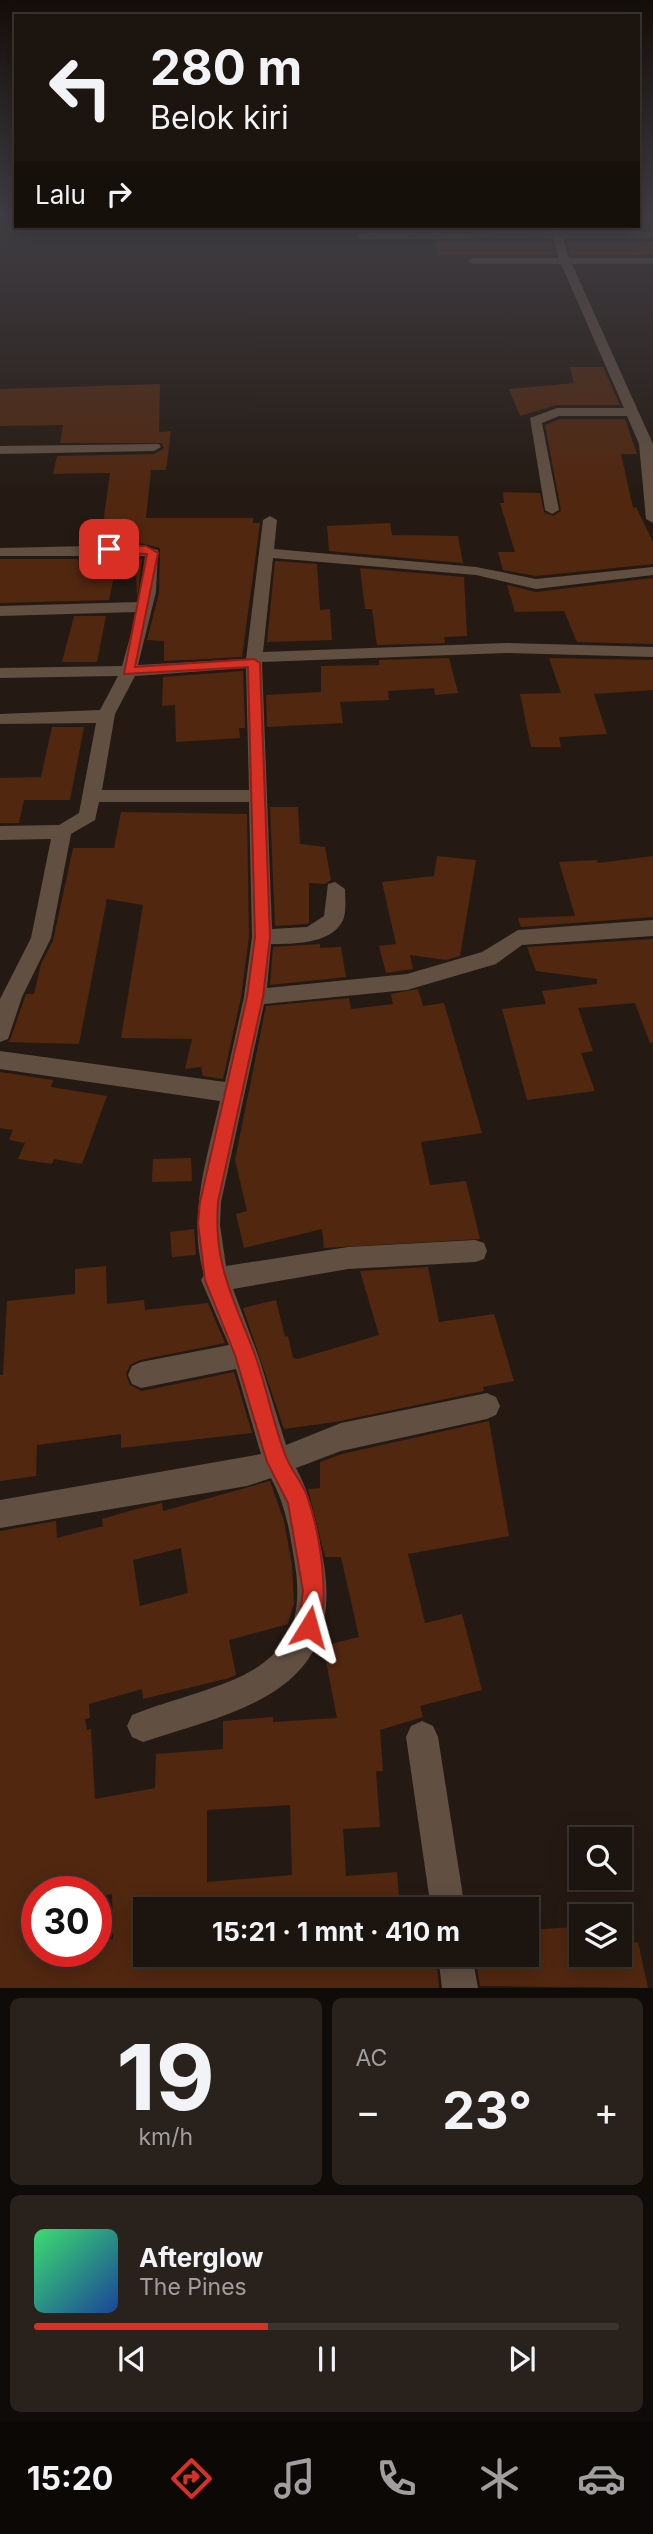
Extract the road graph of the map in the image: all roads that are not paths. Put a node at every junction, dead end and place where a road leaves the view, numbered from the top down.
1 (585, 308) edge
2 (631, 412) junction
3 (650, 444) edge
4 (154, 447) dead end
5 (0, 450) edge
6 (552, 510) dead end
7 (653, 519) edge
8 (270, 520) dead end
9 (0, 552) edge
10 (268, 552) junction
11 (653, 571) edge
12 (144, 607) junction
13 (0, 611) edge
14 (653, 652) edge
15 (254, 660) junction
16 (128, 671) junction
17 (0, 673) edge
18 (106, 714) junction
19 (0, 719) edge
20 (90, 796) junction
21 (259, 796) junction
22 (62, 831) junction
23 (0, 833) edge
24 (335, 889) dead end
25 (653, 928) edge
26 (262, 937) junction
27 (255, 997) junction
28 (0, 1033) edge
29 (0, 1060) edge
30 (233, 1093) junction
31 (475, 1251) dead end
32 (214, 1280) junction
33 (245, 1355) junction
34 (141, 1376) dead end
35 (487, 1406) dead end
36 (277, 1462) junction
37 (0, 1514) edge
38 (143, 1726) dead end
39 (422, 1737) dead end
40 (446, 1897) edge
41 (457, 1967) edge
42 (460, 1988) edge

1 - 2 street
2 - 3 street
2 - 6 street
3 - 7 street
4 - 5 street
8 - 10 street
9 - 12 street
10 - 11 street
10 - 15 street
12 - 13 street
12 - 16 street
14 - 15 street
15 - 16 street
15 - 21 street
16 - 17 street
16 - 18 street
18 - 19 street
18 - 20 street
20 - 21 street
20 - 22 street
21 - 26 street
22 - 23 street
22 - 28 street
24 - 26 street
25 - 27 street
26 - 27 street
27 - 30 street
29 - 30 street
30 - 32 street
31 - 32 street
32 - 33 street
33 - 34 street
33 - 36 street
35 - 36 street
36 - 37 street
36 - 38 street
39 - 40 street
41 - 42 street

